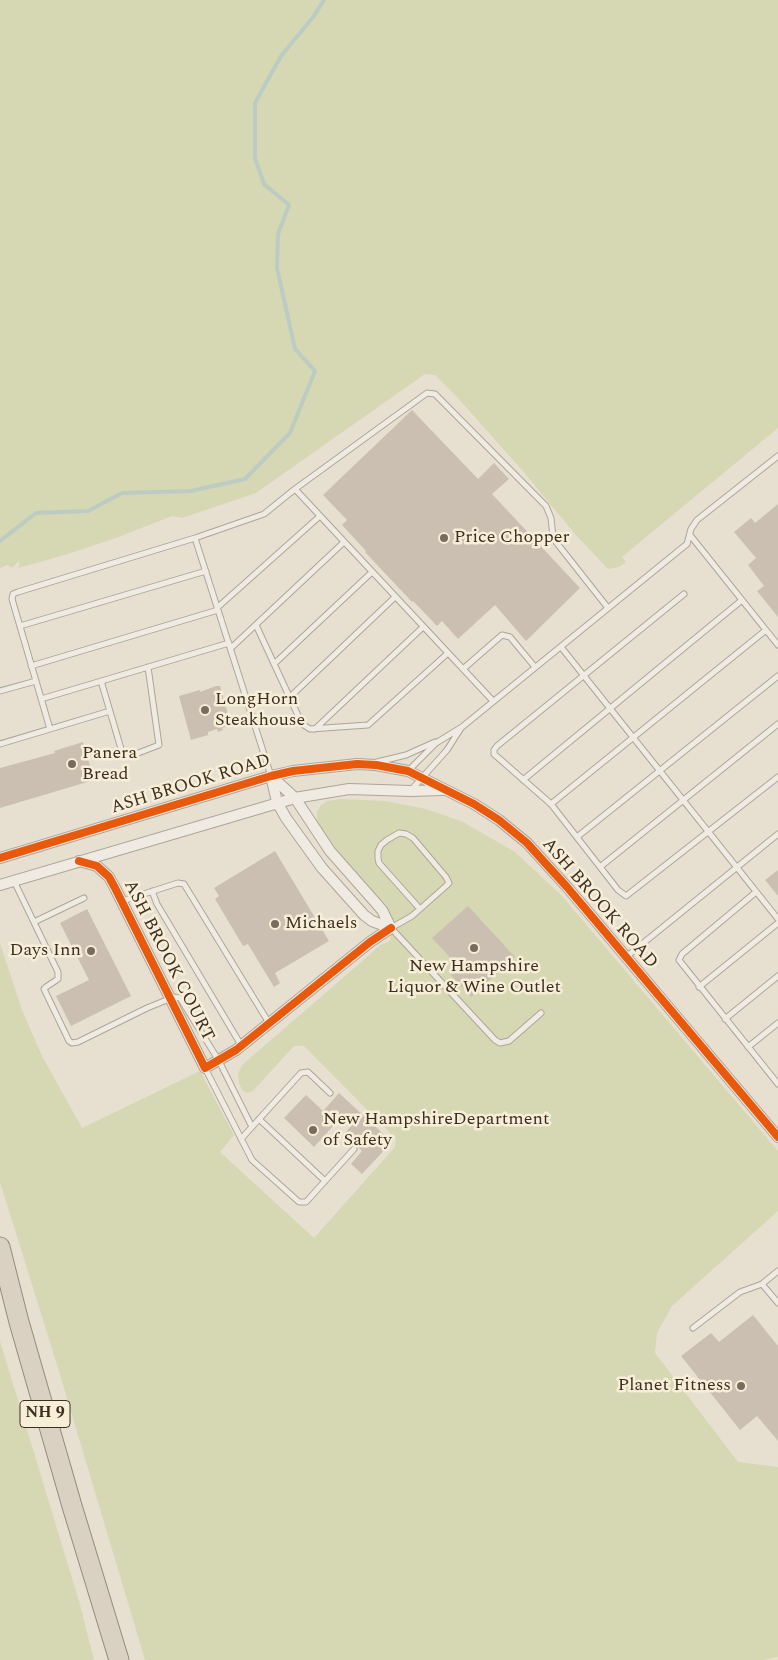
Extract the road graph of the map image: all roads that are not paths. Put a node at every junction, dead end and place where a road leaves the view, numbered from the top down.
1 (778, 456) edge
2 (295, 490) junction
3 (320, 516) junction
4 (690, 535) junction
5 (195, 538) junction
6 (344, 542) junction
7 (206, 571) junction
8 (372, 572) junction
9 (684, 594) dead end
10 (395, 597) junction
11 (742, 600) junction
12 (608, 608) junction
13 (218, 609) junction
14 (256, 625) junction
15 (20, 626) junction
16 (424, 627) junction
17 (766, 630) junction
18 (778, 645) edge
19 (230, 646) junction
20 (561, 647) junction
21 (448, 653) junction
22 (274, 664) junction
23 (31, 666) junction
24 (148, 667) junction
25 (535, 668) junction
26 (463, 669) junction
27 (584, 676) junction
28 (778, 676) edge
29 (36, 681) junction
30 (101, 681) junction
31 (0, 692) edge
32 (290, 697) junction
33 (41, 699) junction
34 (493, 701) junction
35 (610, 709) junction
36 (110, 711) junction
37 (778, 724) edge
38 (462, 727) junction
39 (50, 729) junction
40 (314, 729) junction
41 (633, 738) junction
42 (442, 739) junction
43 (0, 744) edge
44 (356, 764) junction
45 (408, 772) junction
46 (660, 772) junction
47 (271, 776) junction
48 (778, 777) edge
49 (422, 778) junction
50 (523, 780) junction
51 (444, 790) junction
52 (411, 791) junction
53 (295, 798) junction
54 (683, 800) junction
55 (277, 802) junction
56 (552, 804) junction
57 (709, 833) junction
58 (778, 834) edge
59 (577, 838) junction
60 (0, 858) edge
61 (79, 861) junction
62 (600, 867) junction
63 (737, 868) junction
64 (13, 881) junction
65 (0, 885) edge
66 (152, 891) junction
67 (756, 892) junction
68 (84, 898) dead end
69 (122, 901) junction
70 (420, 909) junction
71 (778, 919) edge
72 (34, 922) junction
73 (778, 923) edge
74 (391, 928) junction
75 (626, 957) junction
76 (778, 976) edge
77 (699, 987) junction
78 (171, 999) junction
79 (540, 1013) dead end
80 (725, 1019) junction
81 (778, 1022) edge
82 (270, 1023) junction
83 (242, 1046) junction
84 (748, 1047) junction
85 (219, 1061) junction
86 (205, 1068) junction
87 (777, 1080) edge
88 (330, 1093) dead end
89 (259, 1119) junction
90 (252, 1127) junction
91 (776, 1130) edge
92 (241, 1139) junction
93 (354, 1149) dead end
94 (325, 1181) junction
95 (0, 1247) edge
96 (778, 1271) edge
97 (0, 1283) edge
98 (762, 1284) junction
99 (778, 1304) edge
100 (19, 1322) junction
101 (693, 1328) dead end
102 (119, 1660) edge

1 - 4 lane
2 - 3 lane
2 - 5 lane
2 - 12 lane
3 - 6 lane
3 - 13 lane
4 - 11 lane
4 - 12 lane
5 - 7 lane
5 - 15 lane
6 - 8 lane
6 - 14 lane
7 - 13 lane
7 - 15 lane
8 - 10 lane
8 - 22 lane
9 - 27 lane
10 - 16 lane
10 - 32 lane
11 - 17 lane
11 - 35 lane
12 - 20 lane
13 - 19 lane
13 - 23 lane
14 - 19 lane
14 - 22 lane
15 - 23 lane
16 - 21 lane
16 - 40 lane
17 - 18 lane
17 - 41 lane
19 - 24 lane
19 - 47 lane
20 - 25 lane
20 - 27 lane
21 - 26 lane
21 - 40 lane
22 - 32 lane
23 - 29 lane
24 - 30 lane
24 - 36 lane
25 - 26 lane
25 - 34 lane
26 - 34 lane
27 - 35 lane
27 - 50 lane
28 - 46 lane
29 - 31 lane
29 - 33 lane
30 - 33 lane
30 - 36 lane
32 - 40 lane
33 - 39 lane
34 - 38 lane
35 - 41 lane
35 - 50 lane
36 - 39 lane
37 - 54 lane
38 - 42 lane
38 - 49 lane
39 - 43 lane
41 - 46 lane
41 - 56 lane
42 - 44 lane
42 - 45 lane
44 - 45 street, ASH BROOK ROAD
44 - 47 street, ASH BROOK ROAD
45 - 49 street, ASH BROOK ROAD
46 - 54 lane
46 - 59 lane
47 - 53 street
47 - 55 street
47 - 60 street, ASH BROOK ROAD
48 - 57 lane
49 - 51 street, ASH BROOK ROAD
49 - 52 lane
50 - 56 lane
51 - 52 street
51 - 75 street, ASH BROOK ROAD
52 - 53 street
53 - 55 street
53 - 74 street
54 - 57 lane
54 - 62 lane
55 - 61 street
55 - 74 street
56 - 59 lane
57 - 62 lane
57 - 63 lane
58 - 63 lane
59 - 62 lane
61 - 64 street
61 - 69 street, ASH BROOK COURT
63 - 67 lane
63 - 75 lane
64 - 65 street
64 - 72 lane
66 - 69 lane
66 - 82 lane
66 - 83 lane
67 - 71 lane
67 - 77 lane
68 - 72 lane
69 - 78 street, ASH BROOK COURT
70 - 70 lane
70 - 74 lane
72 - 78 lane
73 - 77 lane
74 - 79 lane
74 - 82 street, ASH BROOK COURT
75 - 91 street, ASH BROOK ROAD
76 - 80 lane
77 - 80 lane
78 - 85 lane
78 - 86 street, ASH BROOK COURT
80 - 84 lane
81 - 84 lane
82 - 83 street, ASH BROOK COURT
83 - 85 street, ASH BROOK COURT
84 - 87 lane
85 - 86 street, ASH BROOK COURT
85 - 90 lane
86 - 92 lane
88 - 89 lane
89 - 90 lane
89 - 94 lane
90 - 92 lane
92 - 94 lane
93 - 94 lane
95 - 100 highway, NH 9
96 - 98 lane
97 - 100 highway, NH 9
98 - 99 lane
98 - 101 lane
100 - 102 highway, NH 9

